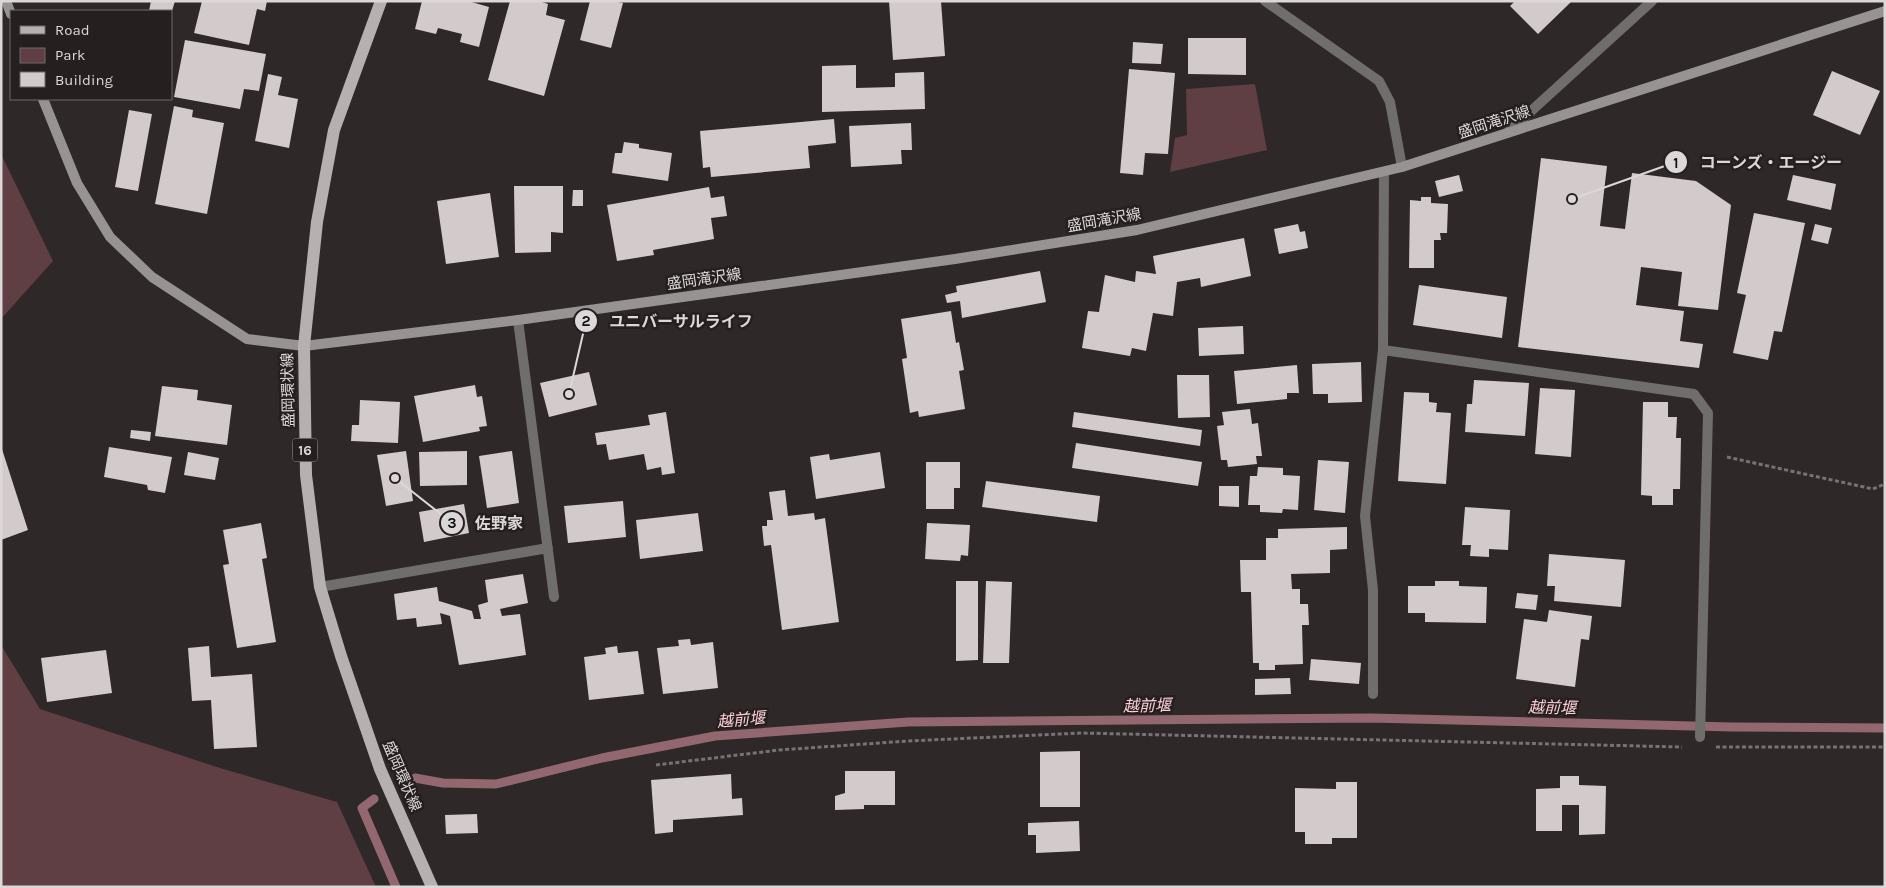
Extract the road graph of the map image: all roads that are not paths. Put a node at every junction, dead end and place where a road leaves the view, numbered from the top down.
1 (381, 1) edge
2 (1265, 1) edge
3 (1652, 1) edge
4 (1885, 12) edge
5 (44, 100) edge
6 (1507, 134) junction
7 (1402, 167) junction
8 (1384, 172) junction
9 (518, 320) junction
10 (304, 346) junction
11 (1383, 350) junction
12 (548, 548) junction
13 (320, 587) junction
14 (554, 597) dead end
15 (1373, 694) dead end
16 (1700, 742) road end
17 (432, 887) edge

1 - 10 main road, 盛岡環状線 / 16
2 - 7 street
3 - 6 street
4 - 6 main road, 盛岡滝沢線
5 - 10 main road, 盛岡滝沢線
6 - 7 main road, 盛岡滝沢線
7 - 8 main road, 盛岡滝沢線
8 - 9 main road, 盛岡滝沢線
8 - 11 street
9 - 10 main road, 盛岡滝沢線
9 - 12 street
10 - 13 main road, 盛岡環状線 / 16
11 - 15 street
11 - 16 street
12 - 13 street
12 - 14 street
13 - 17 main road, 盛岡環状線 / 16

